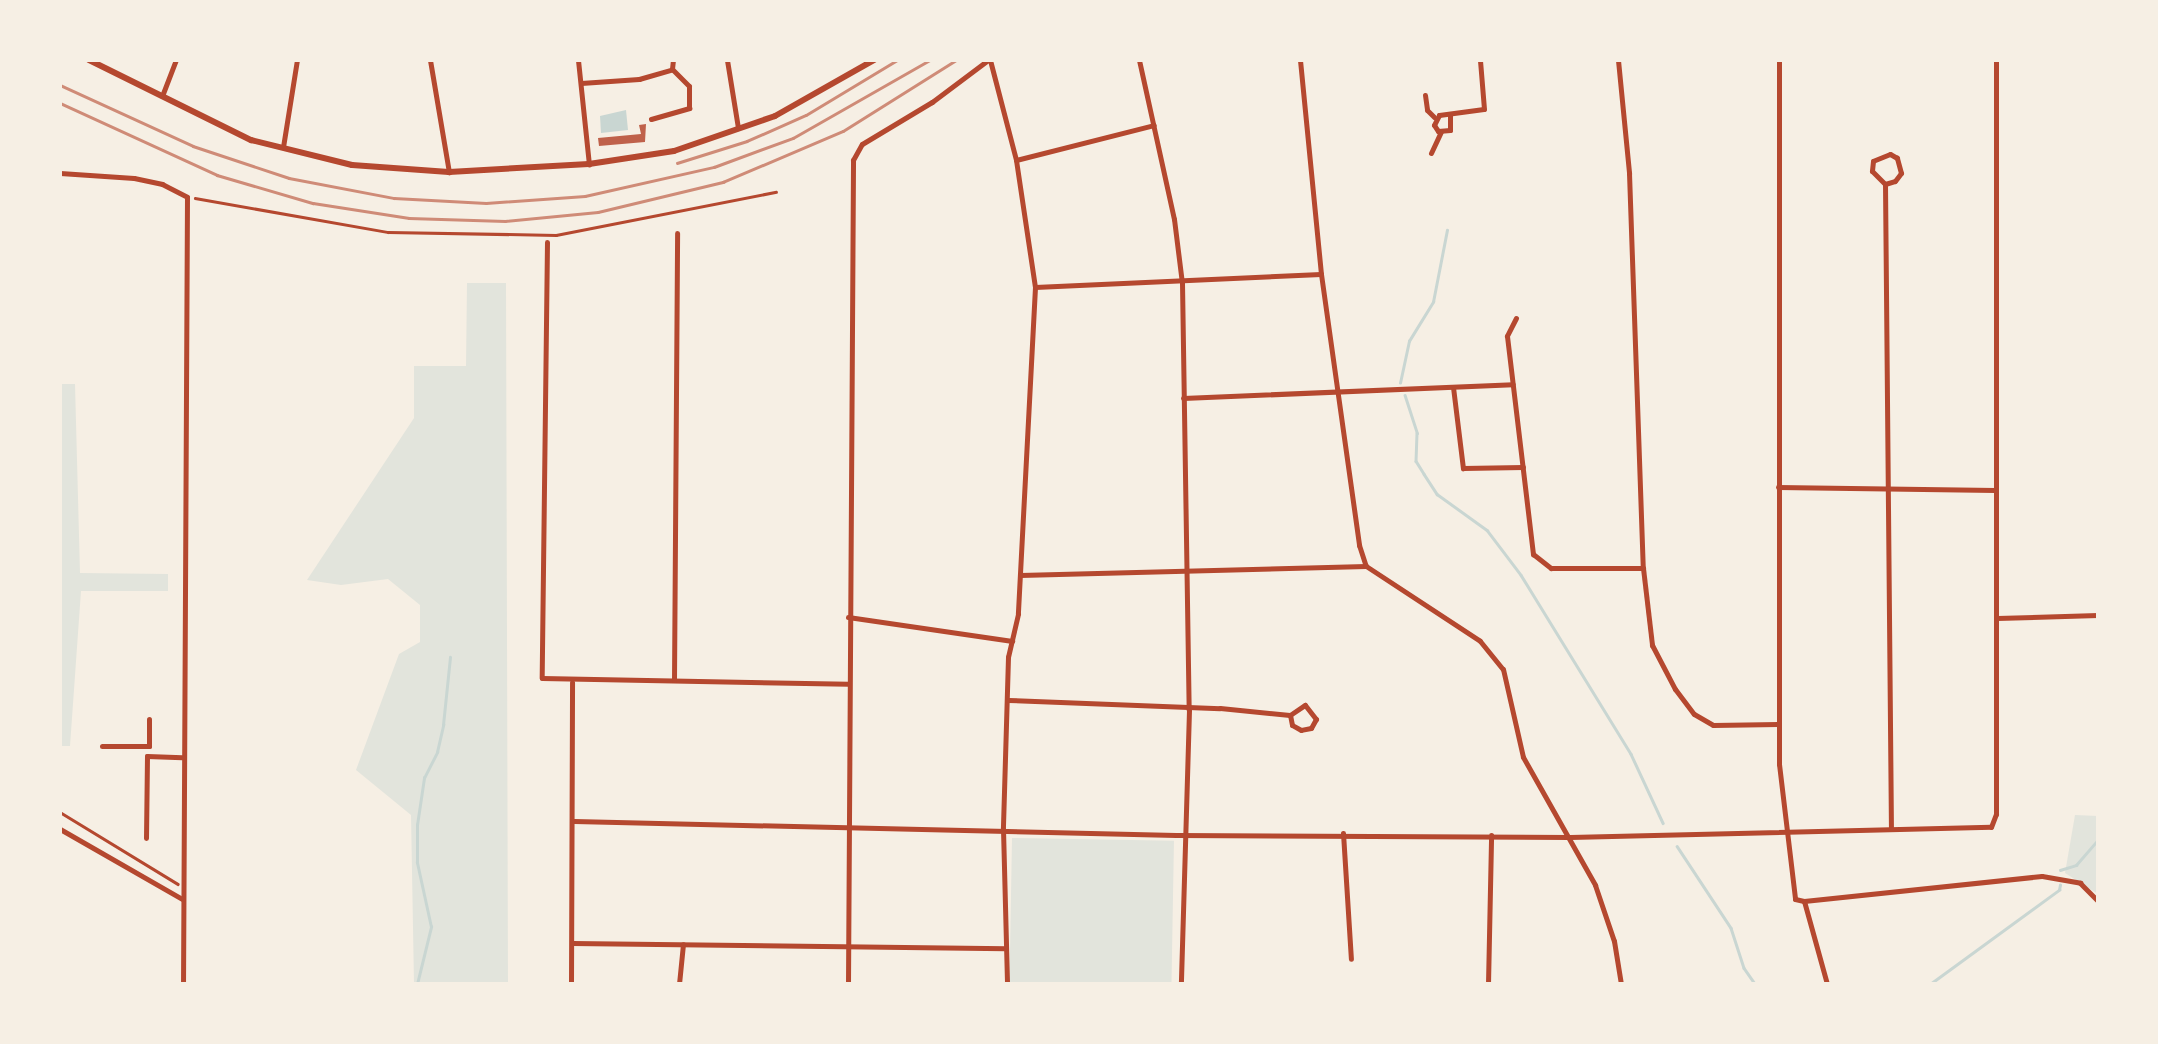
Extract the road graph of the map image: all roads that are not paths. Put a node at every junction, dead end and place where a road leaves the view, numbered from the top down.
1 (89, 60) edge
2 (176, 60) edge
3 (297, 60) edge
4 (430, 60) edge
5 (578, 60) edge
6 (673, 60) edge
7 (727, 60) edge
8 (874, 60) edge
9 (989, 60) edge
10 (1139, 60) edge
11 (1300, 60) edge
12 (1480, 60) edge
13 (1618, 60) edge
14 (1779, 60) edge
15 (1996, 60) edge
16 (672, 69) junction
17 (581, 83) junction
18 (1426, 94) dead end
19 (162, 98) junction
20 (1450, 115) junction
21 (1434, 118) junction
22 (651, 119) dead end
23 (1155, 124) junction
24 (738, 131) junction
25 (1441, 132) junction
26 (282, 150) junction
27 (1431, 153) dead end
28 (1016, 160) junction
29 (589, 164) junction
30 (449, 172) junction
31 (60, 173) edge
32 (1885, 184) junction
33 (677, 232) dead end
34 (547, 242) dead end
35 (1321, 274) junction
36 (1182, 283) junction
37 (1035, 287) junction
38 (1516, 318) dead end
39 (1513, 384) junction
40 (1453, 387) junction
41 (1338, 392) junction
42 (1182, 398) junction
43 (1523, 468) junction
44 (1778, 487) junction
45 (1888, 488) junction
46 (1995, 490) junction
47 (1366, 566) junction
48 (1643, 568) junction
49 (1187, 573) junction
50 (1020, 575) junction
51 (2098, 615) edge
52 (848, 616) junction
53 (1997, 618) junction
54 (1012, 641) junction
55 (674, 680) junction
56 (572, 681) junction
57 (848, 684) junction
58 (1008, 700) junction
59 (1189, 710) junction
60 (1290, 715) junction
61 (150, 719) dead end
62 (1778, 724) junction
63 (102, 746) dead end
64 (149, 746) junction
65 (148, 756) junction
66 (182, 757) junction
67 (574, 821) junction
68 (850, 826) junction
69 (1892, 828) junction
70 (60, 829) edge
71 (1003, 829) junction
72 (1784, 829) junction
73 (1343, 833) junction
74 (1186, 835) junction
75 (1491, 835) junction
76 (1570, 837) junction
77 (146, 838) dead end
78 (182, 899) junction
79 (1804, 900) junction
80 (2098, 902) edge
81 (572, 943) junction
82 (682, 944) junction
83 (848, 946) junction
84 (1006, 948) junction
85 (1352, 959) dead end
86 (182, 984) edge
87 (571, 984) edge
88 (679, 984) edge
89 (848, 984) edge
90 (1007, 984) edge
91 (1181, 984) edge
92 (1488, 984) edge
93 (1621, 984) edge
94 (1828, 984) edge

1 - 19 main road
2 - 19 street
3 - 26 street
4 - 30 street
5 - 17 street
6 - 16 street
7 - 24 street
8 - 24 main road
9 - 28 street
9 - 52 street
10 - 23 street
11 - 35 street
12 - 20 street
13 - 48 street
14 - 44 street
15 - 46 street
16 - 17 street
16 - 22 street
17 - 29 street
18 - 21 street
19 - 26 main road
20 - 21 street
20 - 25 street
21 - 25 street
23 - 28 street
23 - 36 street
24 - 29 main road
25 - 27 street
26 - 30 main road
28 - 37 street
29 - 30 main road
31 - 66 street
32 - 32 street
32 - 45 street
33 - 55 street
34 - 56 street
35 - 36 street
35 - 41 street
36 - 37 street
36 - 42 street
37 - 50 street
38 - 39 street
39 - 40 street
39 - 43 street
40 - 41 street
40 - 43 street
41 - 42 street
41 - 47 street
42 - 49 street
43 - 48 street
44 - 45 street
44 - 62 street
45 - 46 street
45 - 69 street
46 - 53 street
47 - 49 street
47 - 76 street
48 - 62 street
49 - 50 street
49 - 59 street
50 - 54 street
51 - 53 street
52 - 54 street
52 - 57 street
53 - 69 street
54 - 58 street
55 - 56 street
55 - 57 street
56 - 67 street
57 - 68 street
58 - 59 street
58 - 71 street
59 - 60 street
59 - 74 street
60 - 60 street
61 - 64 street
62 - 72 street
63 - 64 street
64 - 65 street
65 - 66 street
65 - 77 street
66 - 78 street
67 - 68 street
67 - 81 street
68 - 71 street
68 - 83 street
69 - 72 street
70 - 78 street
71 - 74 street
71 - 84 street
72 - 76 street
72 - 79 street
73 - 74 street
73 - 75 street
73 - 85 street
74 - 91 street
75 - 76 street
75 - 92 street
76 - 93 street
78 - 86 street
79 - 80 street
79 - 94 street
81 - 82 street
81 - 87 street
82 - 83 street
82 - 88 street
83 - 84 street
83 - 89 street
84 - 90 street

